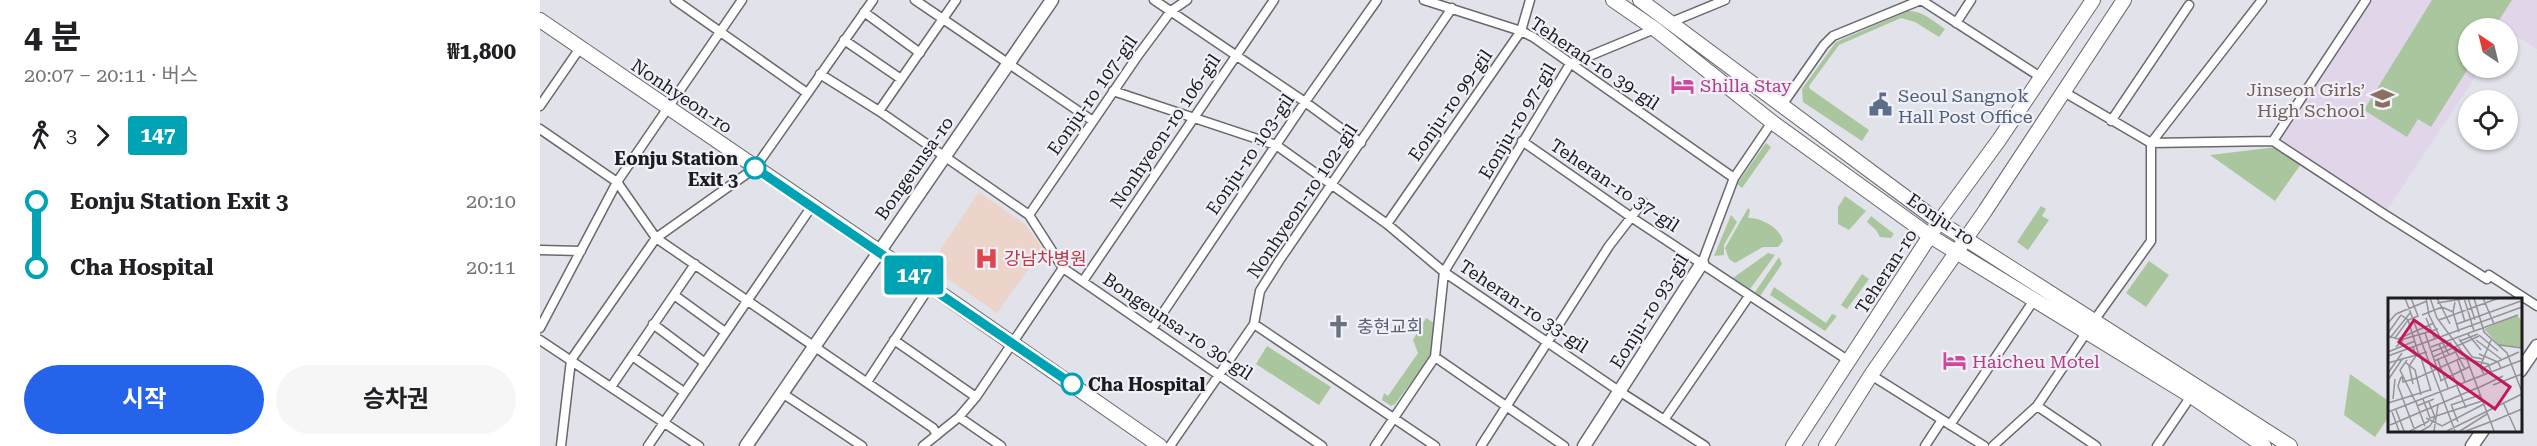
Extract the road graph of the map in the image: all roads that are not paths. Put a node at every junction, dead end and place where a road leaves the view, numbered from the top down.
1 (675, 0) edge
2 (742, 0) edge
3 (873, 0) edge
4 (915, 0) edge
5 (956, 0) edge
6 (1052, 0) edge
7 (1154, 0) edge
8 (1186, 0) edge
9 (1274, 0) edge
10 (1377, 0) edge
11 (1424, 0) edge
12 (1530, 0) edge
13 (1614, 0) edge
14 (1640, 0) edge
15 (1725, 0) edge
16 (1921, 0) edge
17 (1971, 0) edge
18 (2093, 0) edge
19 (2124, 0) edge
20 (2262, 0) edge
21 (2366, 0) edge
22 (2189, 5) dead end
23 (1452, 8) junction
24 (1171, 11) junction
25 (864, 12) junction
26 (943, 18) junction
27 (540, 20) edge
28 (1671, 22) junction
29 (1956, 23) junction
30 (1655, 29) junction
31 (720, 31) junction
32 (1521, 31) junction
33 (844, 40) junction
34 (580, 48) junction
35 (920, 52) junction
36 (1237, 56) junction
37 (1008, 64) junction
38 (1570, 64) junction
39 (820, 74) junction
40 (2042, 78) junction
41 (901, 79) junction
42 (1113, 91) junction
43 (2064, 92) junction
44 (807, 93) junction
45 (1305, 102) junction
46 (1782, 105) junction
47 (540, 106) edge
48 (668, 108) junction
49 (879, 111) junction
50 (1194, 119) junction
51 (1093, 121) junction
52 (1772, 122) junction
53 (2112, 122) junction
54 (540, 129) edge
55 (1522, 141) junction
56 (2273, 141) junction
57 (1361, 143) junction
58 (2151, 143) junction
59 (1276, 145) junction
60 (944, 157) junction
61 (755, 168) junction
62 (1734, 178) junction
63 (617, 182) junction
64 (1332, 185) junction
65 (1643, 202) dead end
66 (812, 206) junction
67 (1029, 215) junction
68 (1630, 217) junction
69 (1939, 222) junction
70 (1387, 224) junction
71 (1930, 236) junction
72 (1966, 237) junction
73 (656, 238) junction
74 (540, 250) edge
75 (581, 251) junction
76 (879, 252) junction
77 (1956, 252) junction
78 (1702, 263) junction
79 (695, 264) junction
80 (1064, 268) junction
81 (1444, 272) junction
82 (1083, 281) junction
83 (930, 286) junction
84 (674, 295) junction
85 (1749, 296) junction
86 (748, 300) junction
87 (2034, 300) junction
88 (2537, 306) edge
89 (653, 324) junction
90 (1254, 324) junction
91 (2090, 327) junction
92 (540, 328) edge
93 (1152, 329) junction
94 (725, 332) junction
95 (540, 340) edge
96 (894, 340) junction
97 (1548, 341) junction
98 (1013, 343) junction
99 (813, 346) junction
100 (2537, 346) edge
101 (632, 356) junction
102 (1435, 357) junction
103 (571, 360) junction
104 (1849, 361) junction
105 (705, 363) junction
106 (2522, 368) edge
107 (1219, 374) junction
108 (1871, 375) junction
109 (867, 382) junction
110 (610, 387) junction
111 (1619, 391) junction
112 (684, 393) junction
113 (782, 393) junction
114 (2191, 396) junction
115 (976, 397) junction
116 (1506, 406) junction
117 (2037, 406) junction
118 (959, 417) junction
119 (1392, 418) junction
120 (1664, 420) junction
121 (1946, 422) junction
122 (664, 423) junction
123 (2481, 431) edge
124 (937, 435) junction
125 (986, 436) junction
126 (561, 446) edge
127 (648, 446) edge
128 (699, 446) edge
129 (746, 446) edge
130 (862, 446) edge
131 (923, 446) edge
132 (986, 446) edge
133 (1000, 446) edge
134 (1160, 446) edge
135 (1170, 446) edge
136 (1322, 446) edge
137 (1375, 446) edge
138 (1435, 446) edge
139 (1481, 446) edge
140 (1564, 446) edge
141 (1584, 446) edge
142 (1705, 446) edge
143 (1793, 446) edge
144 (1826, 446) edge
145 (1925, 446) edge
146 (1984, 446) edge
147 (1993, 446) edge
148 (2096, 446) edge
149 (2157, 446) edge
150 (2264, 446) edge
151 (2290, 446) edge
152 (2472, 446) edge

1 - 31 street
2 - 31 street
3 - 25 street
4 - 26 street
5 - 26 street
6 - 37 main road, Bongeunsa-ro
7 - 24 street
8 - 24 street, Eonju-ro 107-gil
9 - 36 street, Nonhyeon-ro 106-gil
10 - 45 street, Eonju-ro 103-gil
11 - 23 street, Teheran-ro 39-gil
12 - 32 street, Eonju-ro 99-gil
13 - 30 main road, Eonju-ro
14 - 28 main road, Eonju-ro
15 - 28 street, Eonju-ro 97-gil
16 - 29 street
16 - 46 street
17 - 29 street
18 - 40 main road, Teheran-ro
19 - 43 main road
20 - 58 street
21 - 56 street
22 - 53 street
23 - 32 street, Teheran-ro 39-gil
23 - 57 street, Nonhyeon-ro 102-gil
24 - 36 street
24 - 42 street, Eonju-ro 107-gil
25 - 33 street
25 - 35 street
26 - 35 street
26 - 37 street
27 - 34 main road, Nonhyeon-ro
28 - 30 street, Eonju-ro 97-gil
28 - 46 main road, Eonju-ro
29 - 40 street
30 - 38 street, Eonju-ro 97-gil
30 - 52 main road, Eonju-ro
31 - 44 street
31 - 48 street
32 - 38 street, Teheran-ro 39-gil
32 - 70 street, Eonju-ro 99-gil
33 - 39 street
33 - 41 street
34 - 47 street
34 - 48 main road, Nonhyeon-ro
35 - 41 street
36 - 45 street
36 - 50 street, Nonhyeon-ro 106-gil
37 - 51 street
37 - 60 main road, Bongeunsa-ro
38 - 55 street, Eonju-ro 97-gil
38 - 62 street, Teheran-ro 39-gil
39 - 44 street
39 - 49 street, Bongeunsa-ro 30-gil
40 - 69 main road, Teheran-ro
41 - 49 street
42 - 50 street, Teheran-ro 33-gil
42 - 51 street, Eonju-ro 107-gil
43 - 53 street
43 - 72 main road
44 - 61 street
45 - 57 street
45 - 59 street, Eonju-ro 103-gil
46 - 69 main road, Eonju-ro
48 - 61 main road, Nonhyeon-ro
48 - 63 street
49 - 60 street, Bongeunsa-ro 30-gil
50 - 59 street, Teheran-ro 33-gil
50 - 82 street, Nonhyeon-ro 106-gil
51 - 67 street, Eonju-ro 107-gil
52 - 62 street, Eonju-ro 93-gil
52 - 71 main road, Eonju-ro
53 - 58 street
54 - 63 street
55 - 68 street, Teheran-ro 37-gil
55 - 81 street, Eonju-ro 97-gil
56 - 58 street
56 - 88 street
57 - 64 street, Nonhyeon-ro 102-gil
58 - 91 street
59 - 64 street, Teheran-ro 33-gil
59 - 93 street, Eonju-ro 103-gil
60 - 67 street, Bongeunsa-ro 30-gil
60 - 76 main road, Bongeunsa-ro
61 - 66 main road, Nonhyeon-ro
61 - 73 street
62 - 78 street, Eonju-ro 93-gil
63 - 73 street
63 - 75 street
64 - 70 street, Teheran-ro 33-gil
64 - 90 street, Nonhyeon-ro 102-gil
65 - 68 street
66 - 76 main road, Nonhyeon-ro
66 - 86 street
67 - 80 street, Bongeunsa-ro 30-gil
68 - 78 street, Teheran-ro 37-gil
68 - 97 street
69 - 71 main road, Teheran-ro
69 - 72 main road, Eonju-ro
70 - 81 street, Teheran-ro 33-gil
71 - 77 main road, Eonju-ro
71 - 104 main road, Teheran-ro
72 - 77 main road
72 - 91 main road, Eonju-ro
73 - 79 street
73 - 103 street
74 - 75 street
75 - 92 street
76 - 83 main road, Nonhyeon-ro
76 - 99 main road, Bongeunsa-ro
77 - 87 main road, Eonju-ro
77 - 108 main road
78 - 85 street, Teheran-ro 37-gil
78 - 111 main road, Eonju-ro 93-gil
79 - 84 street
79 - 86 street
80 - 82 street, Bongeunsa-ro 30-gil
80 - 98 street
81 - 97 street, Teheran-ro 33-gil
81 - 102 street
82 - 93 street, Bongeunsa-ro 30-gil
83 - 96 street
83 - 98 main road, Nonhyeon-ro
84 - 89 street
84 - 94 street
85 - 104 street, Teheran-ro 37-gil
85 - 120 street
86 - 94 street
86 - 99 street
87 - 91 main road, Eonju-ro
87 - 121 street
89 - 101 street
89 - 105 street
90 - 107 street, Nonhyeon-ro 102-gil
90 - 119 street
91 - 114 main road, Eonju-ro
91 - 117 street
91 - 151 main road, Eonju-ro
93 - 107 street, Bongeunsa-ro 30-gil
94 - 105 street
95 - 103 street
96 - 109 street
96 - 115 street
97 - 111 street, Teheran-ro 33-gil
97 - 116 street
98 - 115 street
98 - 134 main road, Nonhyeon-ro
99 - 109 street
99 - 113 main road, Bongeunsa-ro
100 - 106 main road
101 - 110 street
101 - 112 street
102 - 116 street
102 - 119 street
103 - 110 street
103 - 126 street
104 - 143 main road, Teheran-ro
105 - 112 street
107 - 135 street, Nonhyeon-ro 102-gil
107 - 136 street, Bongeunsa-ro 30-gil
108 - 121 street
108 - 144 main road
109 - 124 street
110 - 122 street
111 - 120 street, Teheran-ro 33-gil
111 - 141 main road, Eonju-ro 93-gil
112 - 122 street
113 - 129 main road, Bongeunsa-ro
113 - 130 street
114 - 149 street
114 - 150 main road, Eonju-ro
115 - 118 street
116 - 139 street
116 - 140 street
117 - 147 street
117 - 148 street
118 - 124 street
118 - 125 street
119 - 137 street
119 - 138 street
120 - 142 street, Teheran-ro 33-gil
121 - 145 street
121 - 146 street
122 - 127 street
122 - 128 street
123 - 152 main road
124 - 131 street
125 - 132 street
125 - 133 street

